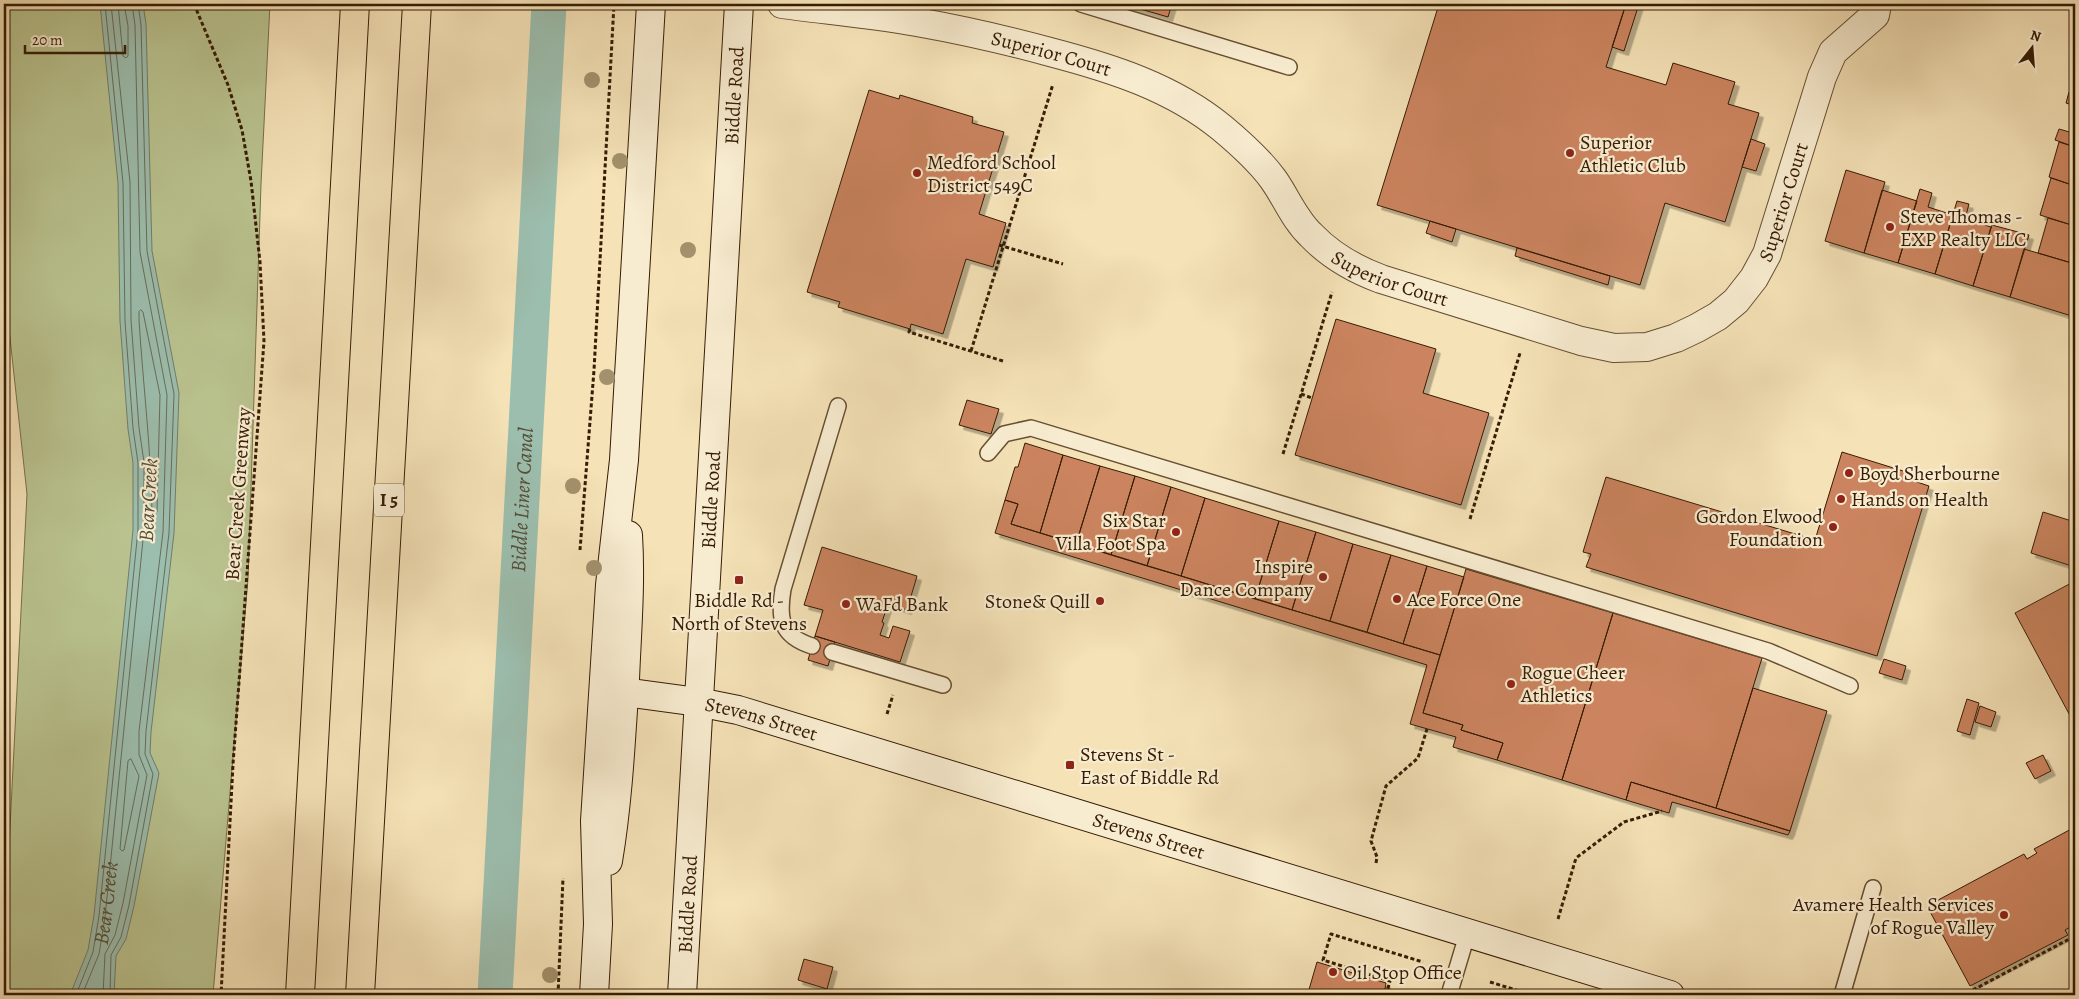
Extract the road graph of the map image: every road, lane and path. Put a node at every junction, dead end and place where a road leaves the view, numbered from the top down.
1 (194, 4) edge
2 (354, 4) edge
3 (417, 4) edge
4 (614, 4) edge
5 (651, 4) edge
6 (739, 4) edge
7 (782, 4) edge
8 (1081, 4) edge
9 (1876, 10) edge
10 (1289, 67) dead end
11 (1053, 84) dead end
12 (1001, 245) junction
13 (1063, 264) dead end
14 (1332, 292) dead end
15 (910, 329) dead end
16 (971, 351) junction
17 (1520, 353) dead end
18 (1004, 361) dead end
19 (1301, 394) junction
20 (1312, 398) dead end
21 (838, 406) dead end
22 (988, 453) dead end
23 (1283, 454) dead end
24 (624, 460) junction
25 (1470, 519) dead end
26 (580, 556) dead end
27 (812, 646) dead end
28 (832, 652) dead end
29 (943, 685) dead end
30 (1850, 686) dead end
31 (624, 692) junction
32 (698, 702) junction
33 (1426, 729) dead end
34 (1662, 810) dead end
35 (1376, 863) dead end
36 (563, 871) dead end
37 (1873, 888) dead end
38 (1558, 918) dead end
39 (598, 924) junction
40 (1467, 935) junction
41 (2075, 936) edge
42 (1424, 962) dead end
43 (1490, 982) dead end
44 (1973, 990) dead end
45 (221, 995) edge
46 (300, 995) edge
47 (360, 995) edge
48 (558, 995) edge
49 (594, 995) edge
50 (682, 995) edge
51 (1386, 995) edge
52 (1449, 995) edge
53 (1532, 995) edge
54 (1670, 995) edge
55 (1842, 995) edge

1 - 45 path, Bear Creek Greenway
2 - 46 highway
3 - 47 highway, I 5
4 - 26 path
5 - 24 street
6 - 32 street, Biddle Road
7 - 9 street, Superior Court
8 - 10 lane
11 - 12 path
12 - 13 path
12 - 16 path
14 - 19 path
15 - 16 path
16 - 18 path
17 - 25 path
19 - 20 path
19 - 23 path
21 - 27 lane
22 - 30 lane
24 - 31 street
24 - 39 street
28 - 29 lane
31 - 32 street, Stevens Street
31 - 39 street
32 - 40 street, Stevens Street
32 - 50 street, Biddle Road
33 - 35 path
34 - 38 path
36 - 48 path
37 - 55 lane
39 - 49 street
40 - 52 lane
40 - 54 street, Stevens Street
41 - 44 path
42 - 51 path
43 - 53 path

